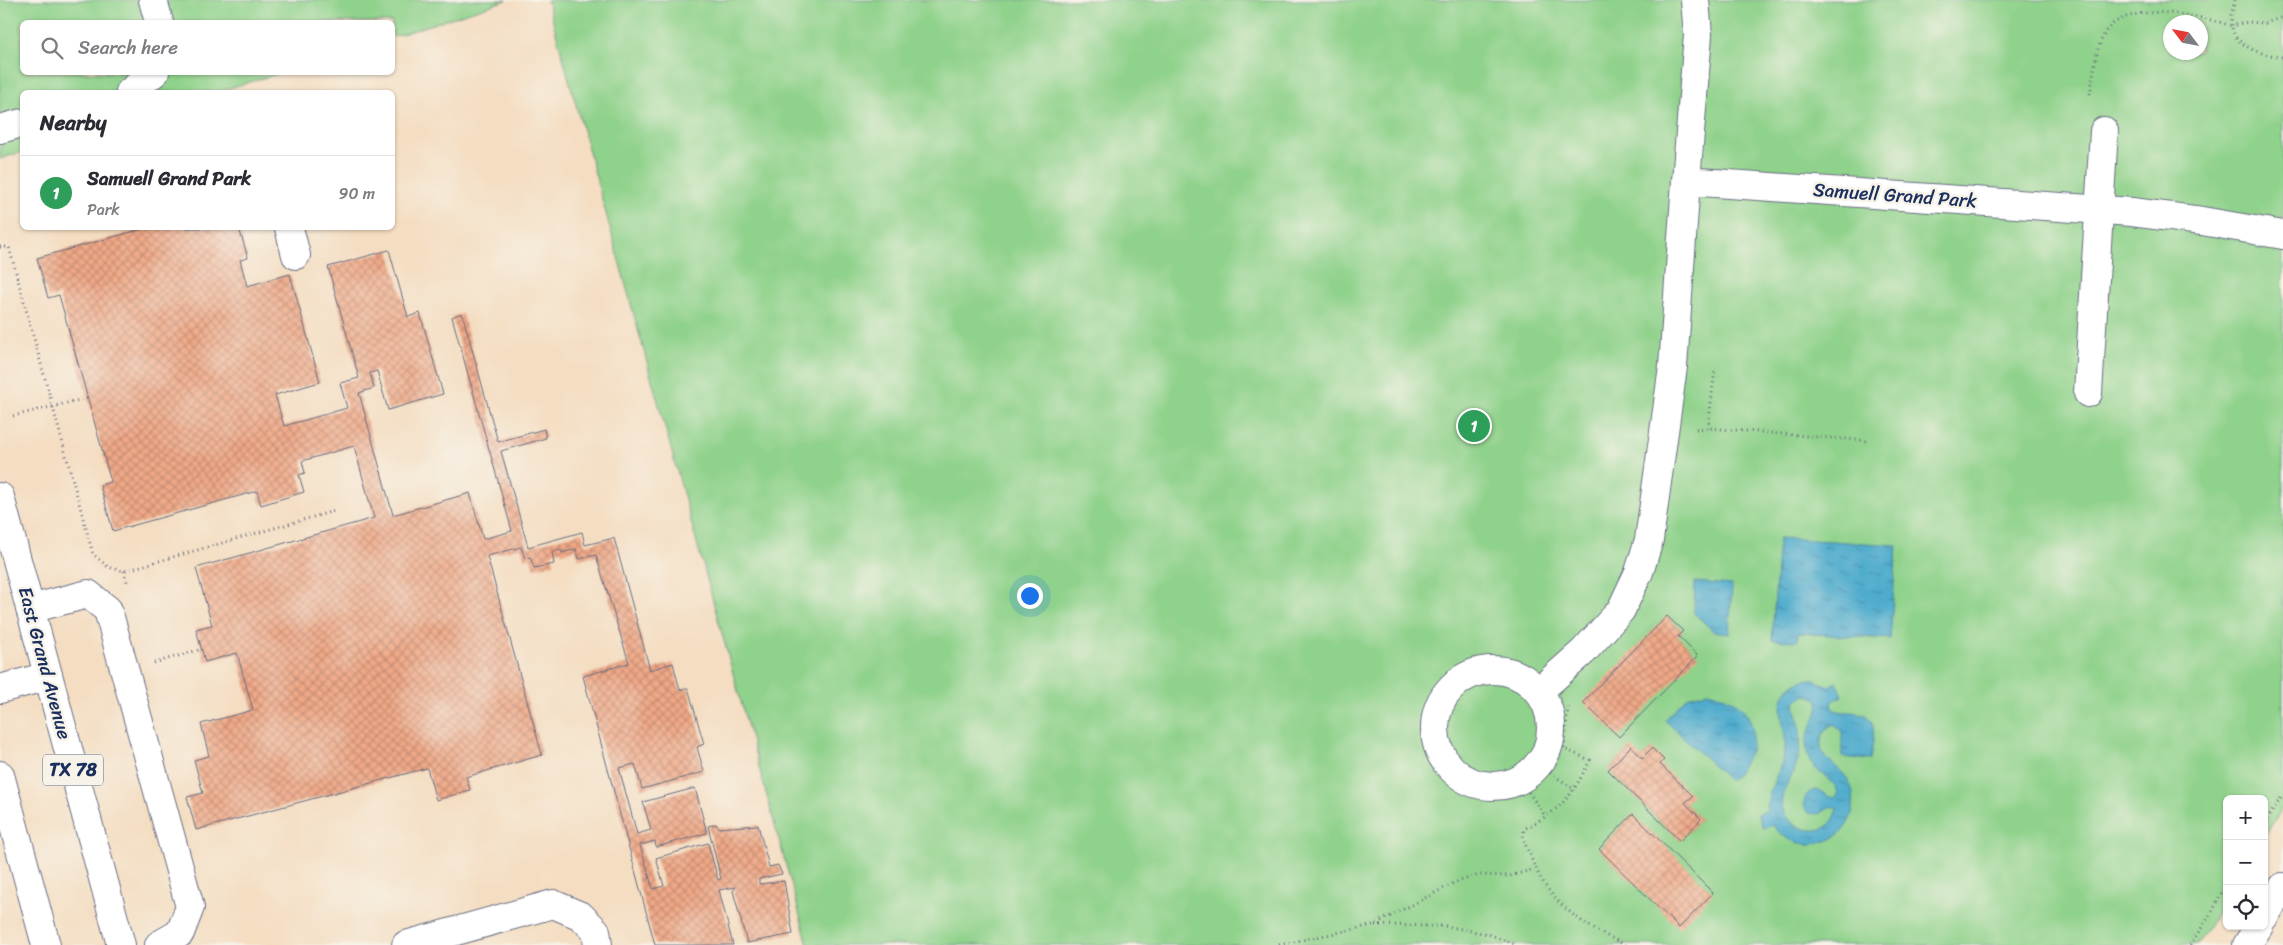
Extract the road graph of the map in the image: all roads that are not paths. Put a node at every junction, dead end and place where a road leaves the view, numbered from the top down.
1 (153, 0) edge
2 (1695, 0) edge
3 (158, 20) edge
4 (158, 80) edge
5 (135, 90) edge
6 (20, 124) edge
7 (0, 129) edge
8 (2104, 131) dead end
9 (1686, 181) junction
10 (2099, 210) junction
11 (290, 230) edge
12 (2283, 235) edge
13 (296, 255) dead end
14 (2088, 392) dead end
15 (0, 498) edge
16 (30, 609) junction
17 (48, 676) junction
18 (0, 689) edge
19 (1539, 691) junction
20 (0, 775) edge
21 (2283, 887) edge
22 (2268, 911) edge
23 (2256, 930) edge
24 (46, 945) edge
25 (121, 945) edge
26 (159, 945) edge
27 (406, 945) edge
28 (598, 945) edge
29 (2247, 945) edge

1 - 3 main road
2 - 9 main road
4 - 5 main road
6 - 7 main road
8 - 10 main road
9 - 10 main road, Samuell Grand Park
9 - 19 main road
10 - 12 main road, Samuell Grand Park
10 - 14 main road
11 - 13 main road
15 - 16 main road, East Grand Avenue / TX 78
16 - 17 main road, East Grand Avenue / TX 78
16 - 26 main road
17 - 18 main road
17 - 25 main road, East Grand Avenue / TX 78
19 - 19 main road
20 - 24 main road
21 - 22 main road
23 - 29 main road
27 - 28 main road

